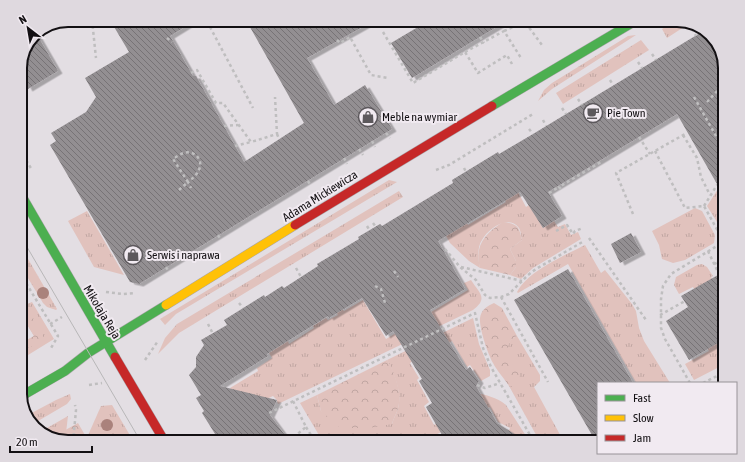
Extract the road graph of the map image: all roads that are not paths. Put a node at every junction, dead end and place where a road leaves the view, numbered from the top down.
1 (625, 27) edge
2 (27, 205) edge
3 (106, 342) junction
4 (27, 393) edge
5 (161, 435) edge

1 - 3 street, Adama Mickiewicza
2 - 3 street, Mikołaja Reja
3 - 4 street, Adama Mickiewicza
3 - 5 street, Mikołaja Reja

